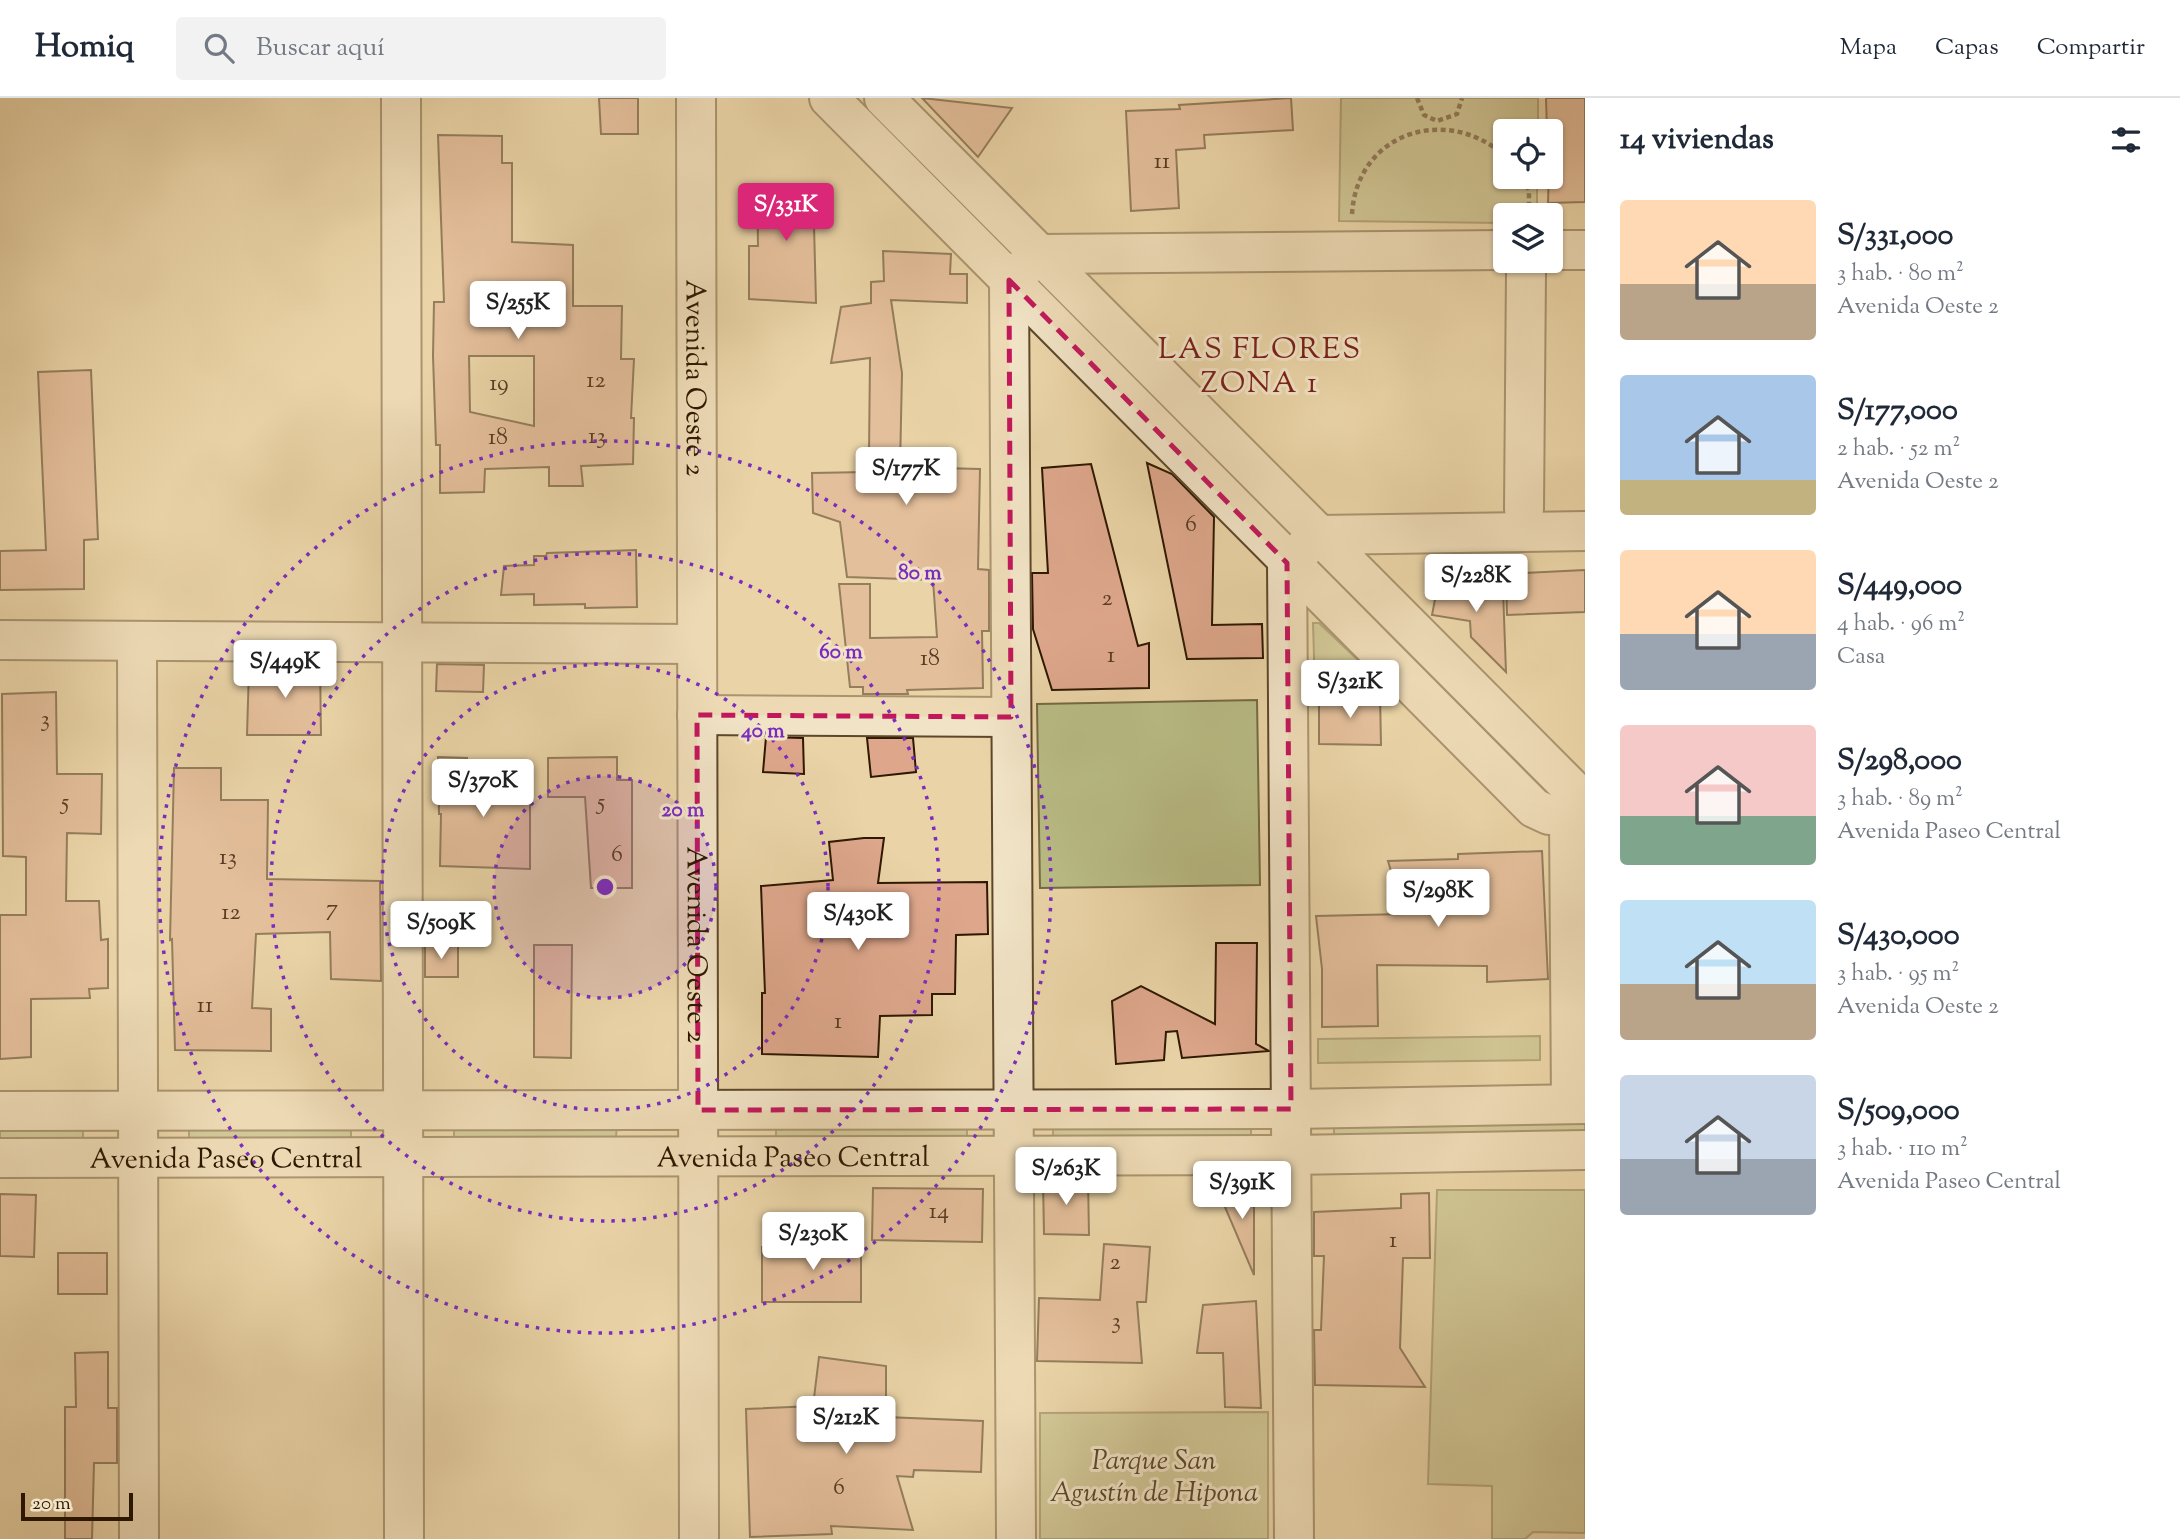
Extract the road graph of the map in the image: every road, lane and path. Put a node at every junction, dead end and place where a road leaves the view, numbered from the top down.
1 (401, 98) edge
2 (696, 98) edge
3 (829, 98) edge
4 (884, 98) edge
5 (1417, 98) edge
6 (1462, 98) edge
7 (1437, 121) junction
8 (1437, 129) junction
9 (1493, 147) edge
10 (1351, 226) dead end
11 (1585, 250) edge
12 (1563, 253) edge
13 (1041, 254) junction
14 (1493, 257) edge
15 (1527, 273) edge
16 (1009, 280) junction
17 (1524, 509) dead end
18 (1585, 531) edge
19 (1319, 535) junction
20 (1287, 563) junction
21 (0, 640) edge
22 (137, 641) junction
23 (404, 641) junction
24 (697, 644) junction
25 (697, 715) junction
26 (1011, 717) junction
27 (1580, 811) edge
28 (1578, 1104) edge
29 (1291, 1109) junction
30 (402, 1110) junction
31 (698, 1110) junction
32 (1013, 1110) junction
33 (0, 1111) edge
34 (137, 1111) junction
35 (1585, 1150) edge
36 (138, 1155) junction
37 (698, 1155) junction
38 (1014, 1155) junction
39 (1291, 1155) junction
40 (402, 1157) junction
41 (0, 1158) edge
42 (139, 1539) edge
43 (404, 1539) edge
44 (699, 1539) edge
45 (1016, 1539) edge
46 (1294, 1539) edge

1 - 23 street
2 - 24 street, Avenida Oeste 2
3 - 16 street
4 - 13 street
5 - 7 path
6 - 7 path
7 - 8 path
8 - 9 path
8 - 10 path
11 - 12 street
13 - 14 street
13 - 16 street
13 - 19 street
15 - 17 street
16 - 20 street
16 - 26 street
18 - 19 street
19 - 20 street
19 - 27 street
20 - 27 street
20 - 29 street
21 - 22 street
22 - 23 street
22 - 34 street
23 - 24 street
23 - 30 street
24 - 25 street, Avenida Oeste 2
25 - 26 street
25 - 31 street, Avenida Oeste 2
26 - 32 street
27 - 28 street
28 - 29 street, Avenida Paseo Central
29 - 32 street, Avenida Paseo Central
29 - 39 street
30 - 31 street, Avenida Paseo Central
30 - 34 street, Avenida Paseo Central
30 - 40 street
31 - 32 street, Avenida Paseo Central
31 - 37 street, Avenida Oeste 2
32 - 38 street
33 - 34 street, Avenida Paseo Central
34 - 36 street
35 - 39 street, Avenida Paseo Central
36 - 40 street, Avenida Paseo Central
36 - 41 street, Avenida Paseo Central
36 - 42 street
37 - 38 street, Avenida Paseo Central
37 - 40 street, Avenida Paseo Central
37 - 44 street, Avenida Oeste 2
38 - 39 street, Avenida Paseo Central
38 - 45 street
39 - 46 street
40 - 43 street

